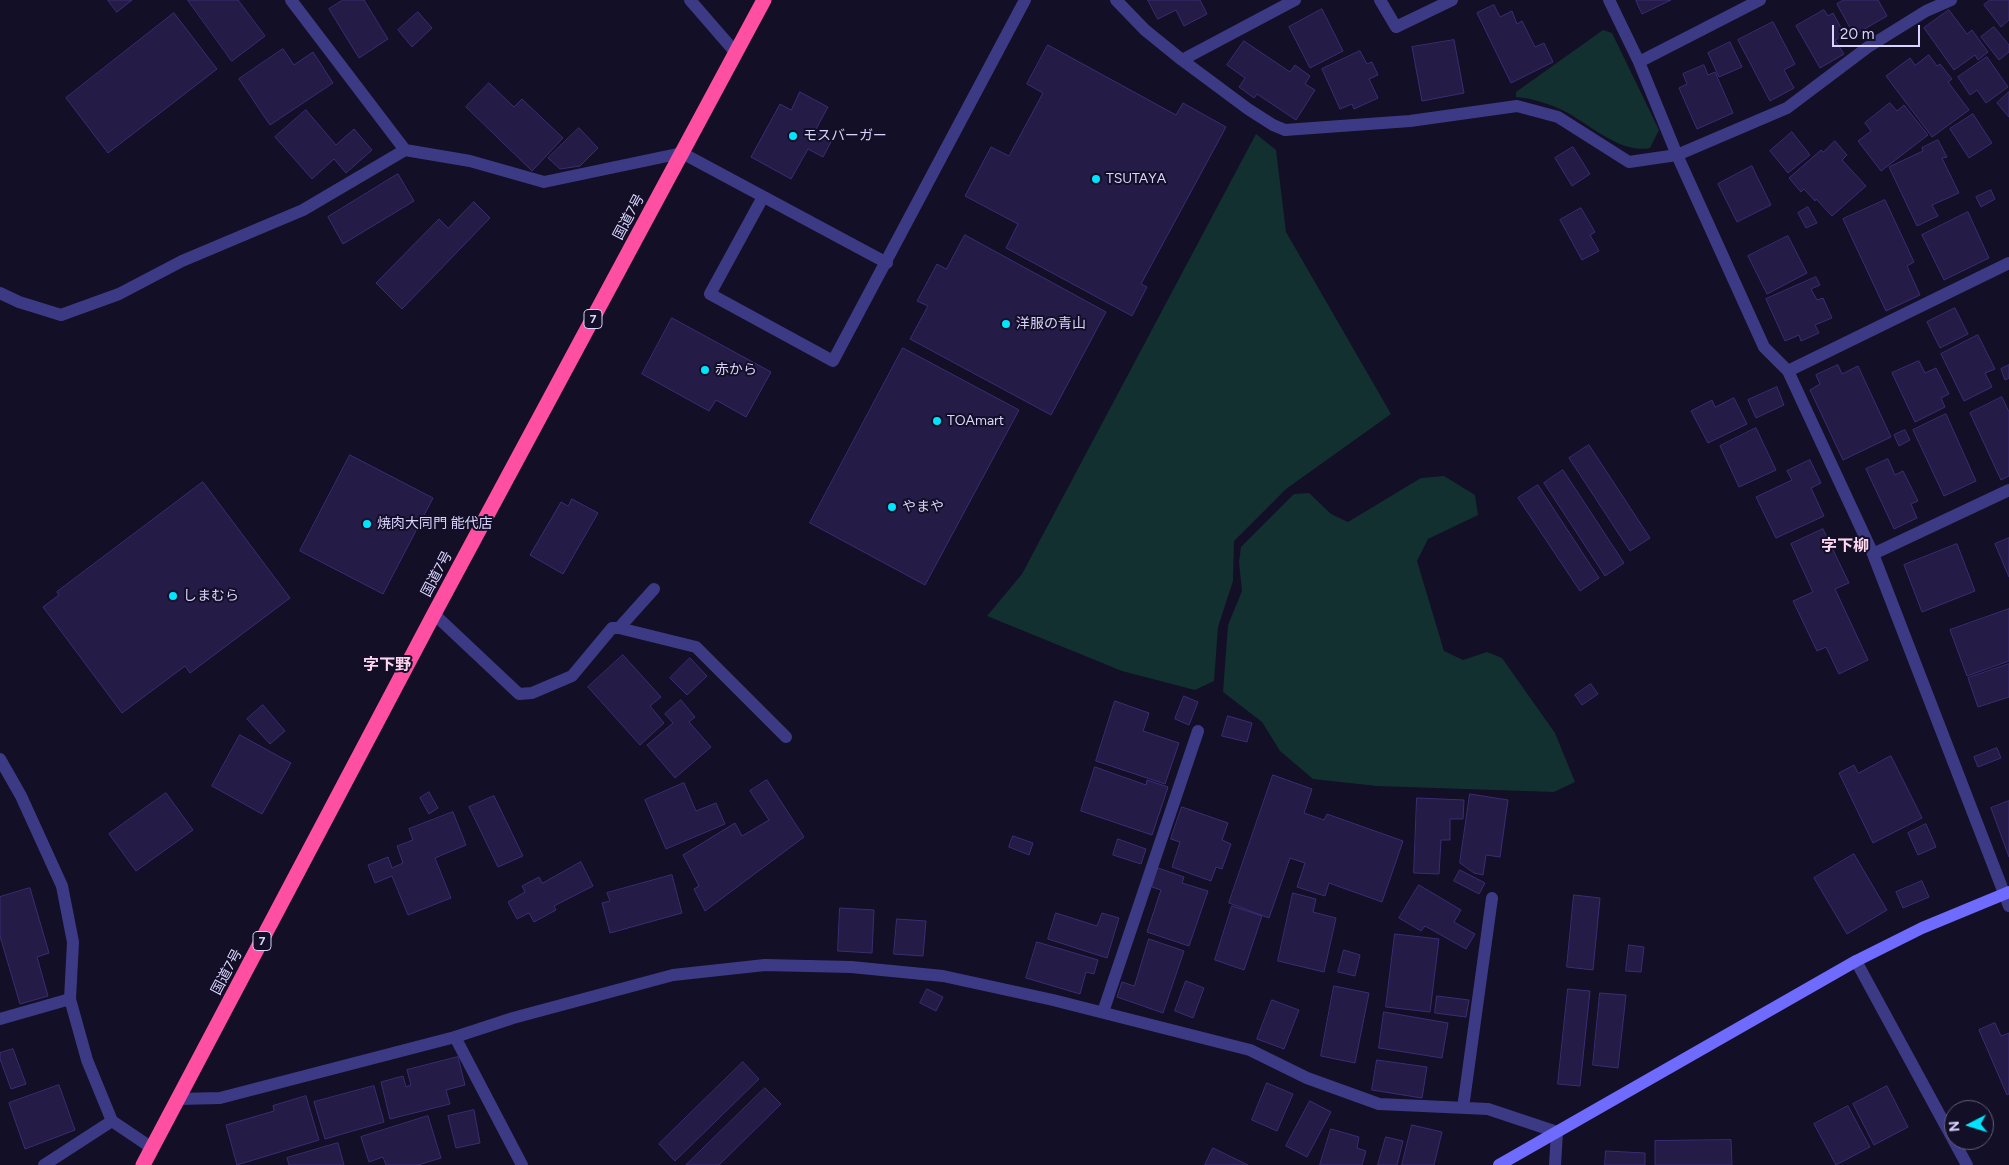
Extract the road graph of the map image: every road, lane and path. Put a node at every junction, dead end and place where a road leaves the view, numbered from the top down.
1 (290, 0) edge
2 (690, 0) edge
3 (764, 0) edge
4 (1025, 0) edge
5 (1116, 0) edge
6 (1295, 0) edge
7 (1380, 0) edge
8 (1452, 0) edge
9 (1609, 0) edge
10 (1760, 0) edge
11 (1951, 0) edge
12 (736, 52) junction
13 (1182, 60) junction
14 (1639, 62) junction
15 (405, 150) junction
16 (682, 153) junction
17 (1677, 155) junction
18 (763, 197) junction
19 (887, 263) junction
20 (2009, 263) edge
21 (0, 292) edge
22 (1788, 371) junction
23 (2009, 490) edge
24 (1873, 554) junction
25 (654, 589) dead end
26 (434, 614) junction
27 (619, 628) junction
28 (1198, 731) dead end
29 (786, 737) dead end
30 (0, 759) edge
31 (2007, 897) edge
32 (1492, 898) dead end
33 (1856, 961) junction
34 (70, 999) junction
35 (1103, 1012) junction
36 (0, 1019) edge
37 (455, 1037) junction
38 (178, 1099) junction
39 (1463, 1108) junction
40 (112, 1121) junction
41 (1557, 1132) junction
42 (152, 1148) junction
43 (44, 1165) edge
44 (143, 1165) edge
45 (522, 1165) edge
46 (1500, 1165) edge
47 (1555, 1165) edge
48 (1967, 1165) edge

1 - 15 street
2 - 12 street
3 - 12 highway, 国道7号 / 7
4 - 19 street
5 - 13 street
6 - 13 street
7 - 8 street
9 - 14 street
10 - 14 street
11 - 17 street
12 - 16 highway, 国道7号 / 7
13 - 17 street
14 - 17 street
15 - 16 street
15 - 21 street
16 - 18 street
16 - 26 highway, 国道7号 / 7
17 - 22 street
18 - 19 street
18 - 19 street
20 - 22 street
22 - 24 street
23 - 24 street
24 - 31 street
25 - 27 street
26 - 27 street
26 - 38 highway, 国道7号 / 7
27 - 29 street
28 - 35 street
30 - 34 street
31 - 33 street
32 - 39 street
33 - 41 street
33 - 48 street
34 - 36 street
34 - 40 street
35 - 37 street
35 - 39 street
37 - 38 street
37 - 45 street
38 - 42 highway, 国道7号 / 7
39 - 41 street
40 - 42 street
40 - 43 street
41 - 46 street
41 - 47 street
42 - 44 highway, 国道7号 / 7

